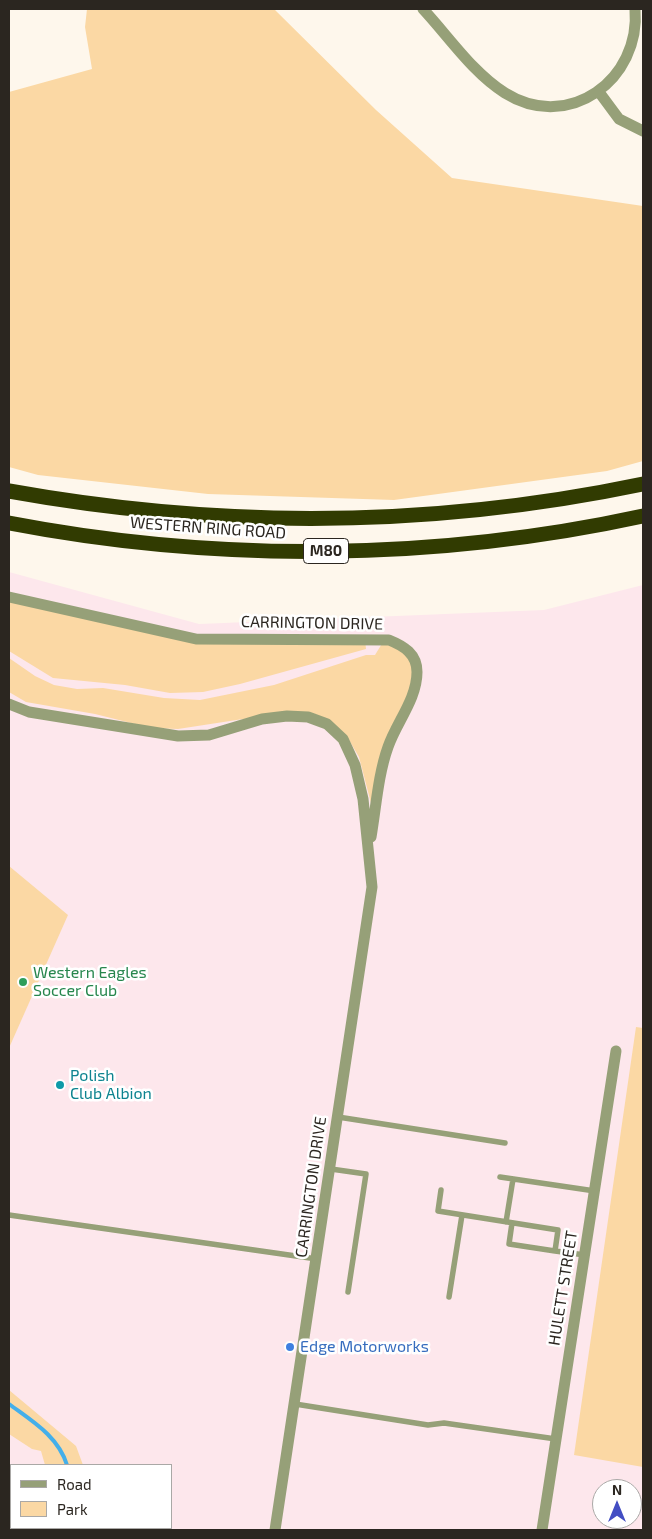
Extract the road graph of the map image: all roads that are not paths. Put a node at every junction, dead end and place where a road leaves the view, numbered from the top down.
1 (423, 9) edge
2 (635, 9) edge
3 (599, 92) junction
4 (643, 131) edge
5 (643, 484) edge
6 (9, 492) edge
7 (643, 516) edge
8 (9, 523) edge
9 (9, 597) edge
10 (9, 704) edge
11 (369, 849) junction
12 (616, 1051) dead end
13 (338, 1117) junction
14 (505, 1143) dead end
15 (331, 1169) junction
16 (500, 1177) dead end
17 (512, 1179) junction
18 (441, 1190) dead end
19 (595, 1191) junction
20 (462, 1215) junction
21 (9, 1216) edge
22 (509, 1223) junction
23 (555, 1251) junction
24 (585, 1255) junction
25 (317, 1259) junction
26 (348, 1292) dead end
27 (450, 1297) dead end
28 (295, 1404) junction
29 (556, 1439) junction
30 (275, 1530) edge
31 (542, 1530) edge

1 - 3 street
2 - 3 street
3 - 4 street
5 - 6 highway, WESTERN RING ROAD / M80
7 - 8 highway, WESTERN RING ROAD / M80
9 - 11 street, CARRINGTON DRIVE
10 - 11 street, CARRINGTON DRIVE
11 - 13 street, CARRINGTON DRIVE
12 - 19 street, HULETT STREET
13 - 14 lane
13 - 15 street, CARRINGTON DRIVE
15 - 25 street, CARRINGTON DRIVE
15 - 26 lane
16 - 17 lane
17 - 19 lane
17 - 22 lane
18 - 20 lane
19 - 24 street, HULETT STREET
20 - 22 lane
20 - 27 lane
21 - 25 lane
22 - 23 lane
22 - 23 lane
23 - 24 lane
24 - 29 street, HULETT STREET
25 - 28 street, CARRINGTON DRIVE
28 - 29 lane
28 - 30 street, CARRINGTON DRIVE
29 - 31 street, HULETT STREET

